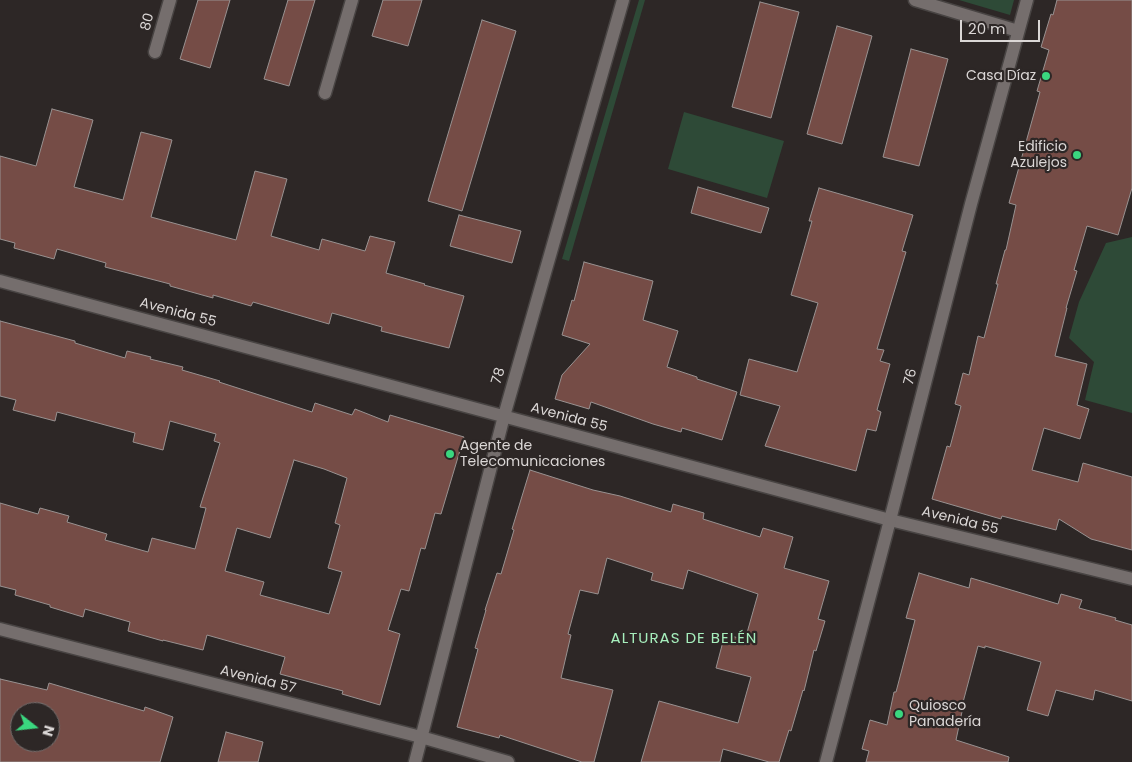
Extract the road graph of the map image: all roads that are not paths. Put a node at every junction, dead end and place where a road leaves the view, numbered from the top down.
1 (170, 0) edge
2 (352, 0) edge
3 (623, 0) edge
4 (915, 0) edge
5 (1027, 0) edge
6 (1018, 31) junction
7 (155, 52) dead end
8 (325, 93) dead end
9 (0, 280) edge
10 (504, 416) junction
11 (890, 520) junction
12 (1132, 579) edge
13 (0, 628) edge
14 (421, 738) junction
15 (415, 762) edge
16 (508, 762) edge
17 (826, 762) edge

1 - 7 street, 80
2 - 8 street
3 - 10 street, 78
4 - 6 street
5 - 6 street, 76
6 - 11 street, 76
9 - 10 street, Avenida 55
10 - 11 street, Avenida 55
10 - 14 street, 78
11 - 12 street, Avenida 55
11 - 17 street, 76
13 - 14 street, Avenida 57
14 - 15 street, 78
14 - 16 street, Avenida 57

